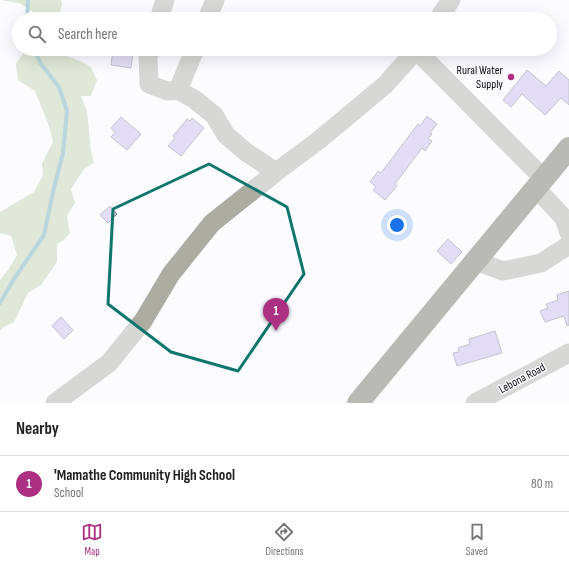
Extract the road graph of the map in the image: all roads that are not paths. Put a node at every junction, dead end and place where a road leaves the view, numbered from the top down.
1 (165, 0) edge
2 (215, 0) edge
3 (451, 0) edge
4 (161, 12) edge
5 (210, 12) edge
6 (443, 12) edge
7 (148, 56) edge
8 (193, 56) edge
9 (412, 56) edge
10 (423, 56) edge
11 (178, 90) junction
12 (569, 148) edge
13 (276, 172) junction
14 (540, 184) junction
15 (569, 233) edge
16 (569, 245) edge
17 (476, 261) junction
18 (569, 353) edge
19 (55, 403) edge
20 (358, 403) edge
21 (475, 403) edge

1 - 4 street
2 - 5 street
3 - 6 street
7 - 11 street
8 - 11 street
9 - 13 street
10 - 14 street
11 - 13 street
12 - 14 main road
13 - 19 street
14 - 15 street
14 - 17 main road
16 - 17 street
17 - 20 main road
18 - 21 street, Lebona Road

